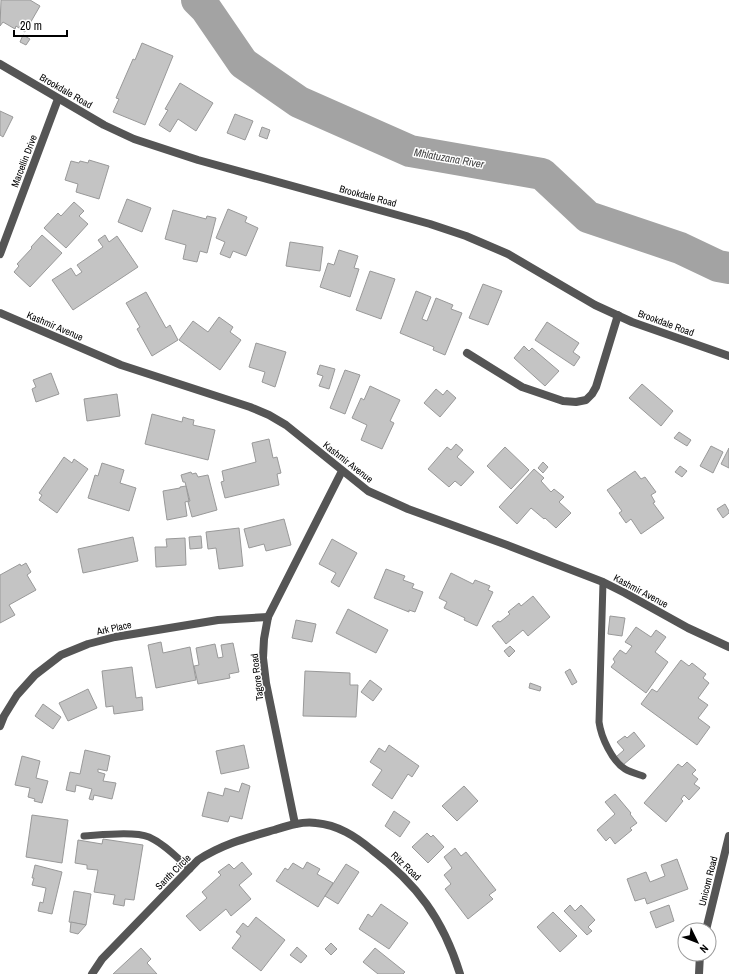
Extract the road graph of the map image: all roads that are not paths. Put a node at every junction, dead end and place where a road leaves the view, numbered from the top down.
1 (0, 64) edge
2 (58, 99) junction
3 (0, 254) edge
4 (0, 313) edge
5 (618, 316) junction
6 (467, 353) dead end
7 (729, 356) edge
8 (342, 471) junction
9 (603, 582) junction
10 (268, 617) junction
11 (729, 647) edge
12 (0, 726) edge
13 (643, 776) dead end
14 (295, 824) junction
15 (84, 836) dead end
16 (729, 836) edge
17 (190, 869) junction
18 (708, 922) edge
19 (700, 962) edge
20 (92, 974) edge
21 (460, 974) edge
22 (699, 974) edge

1 - 2 street, Brookdale Road
2 - 3 street, Marcellin Drive
2 - 5 street, Brookdale Road
4 - 8 street, Kashmir Avenue
5 - 6 street
5 - 7 street, Brookdale Road
8 - 9 street, Kashmir Avenue
8 - 10 street, Tagore Road
9 - 11 street, Kashmir Avenue
9 - 13 lane
10 - 12 street, Ark Place
10 - 14 street, Tagore Road
14 - 17 street, Santh Circle
14 - 21 street, Ritz Road
15 - 17 lane
16 - 18 street, Unicorn Road
17 - 20 street, Santh Circle
19 - 22 street

